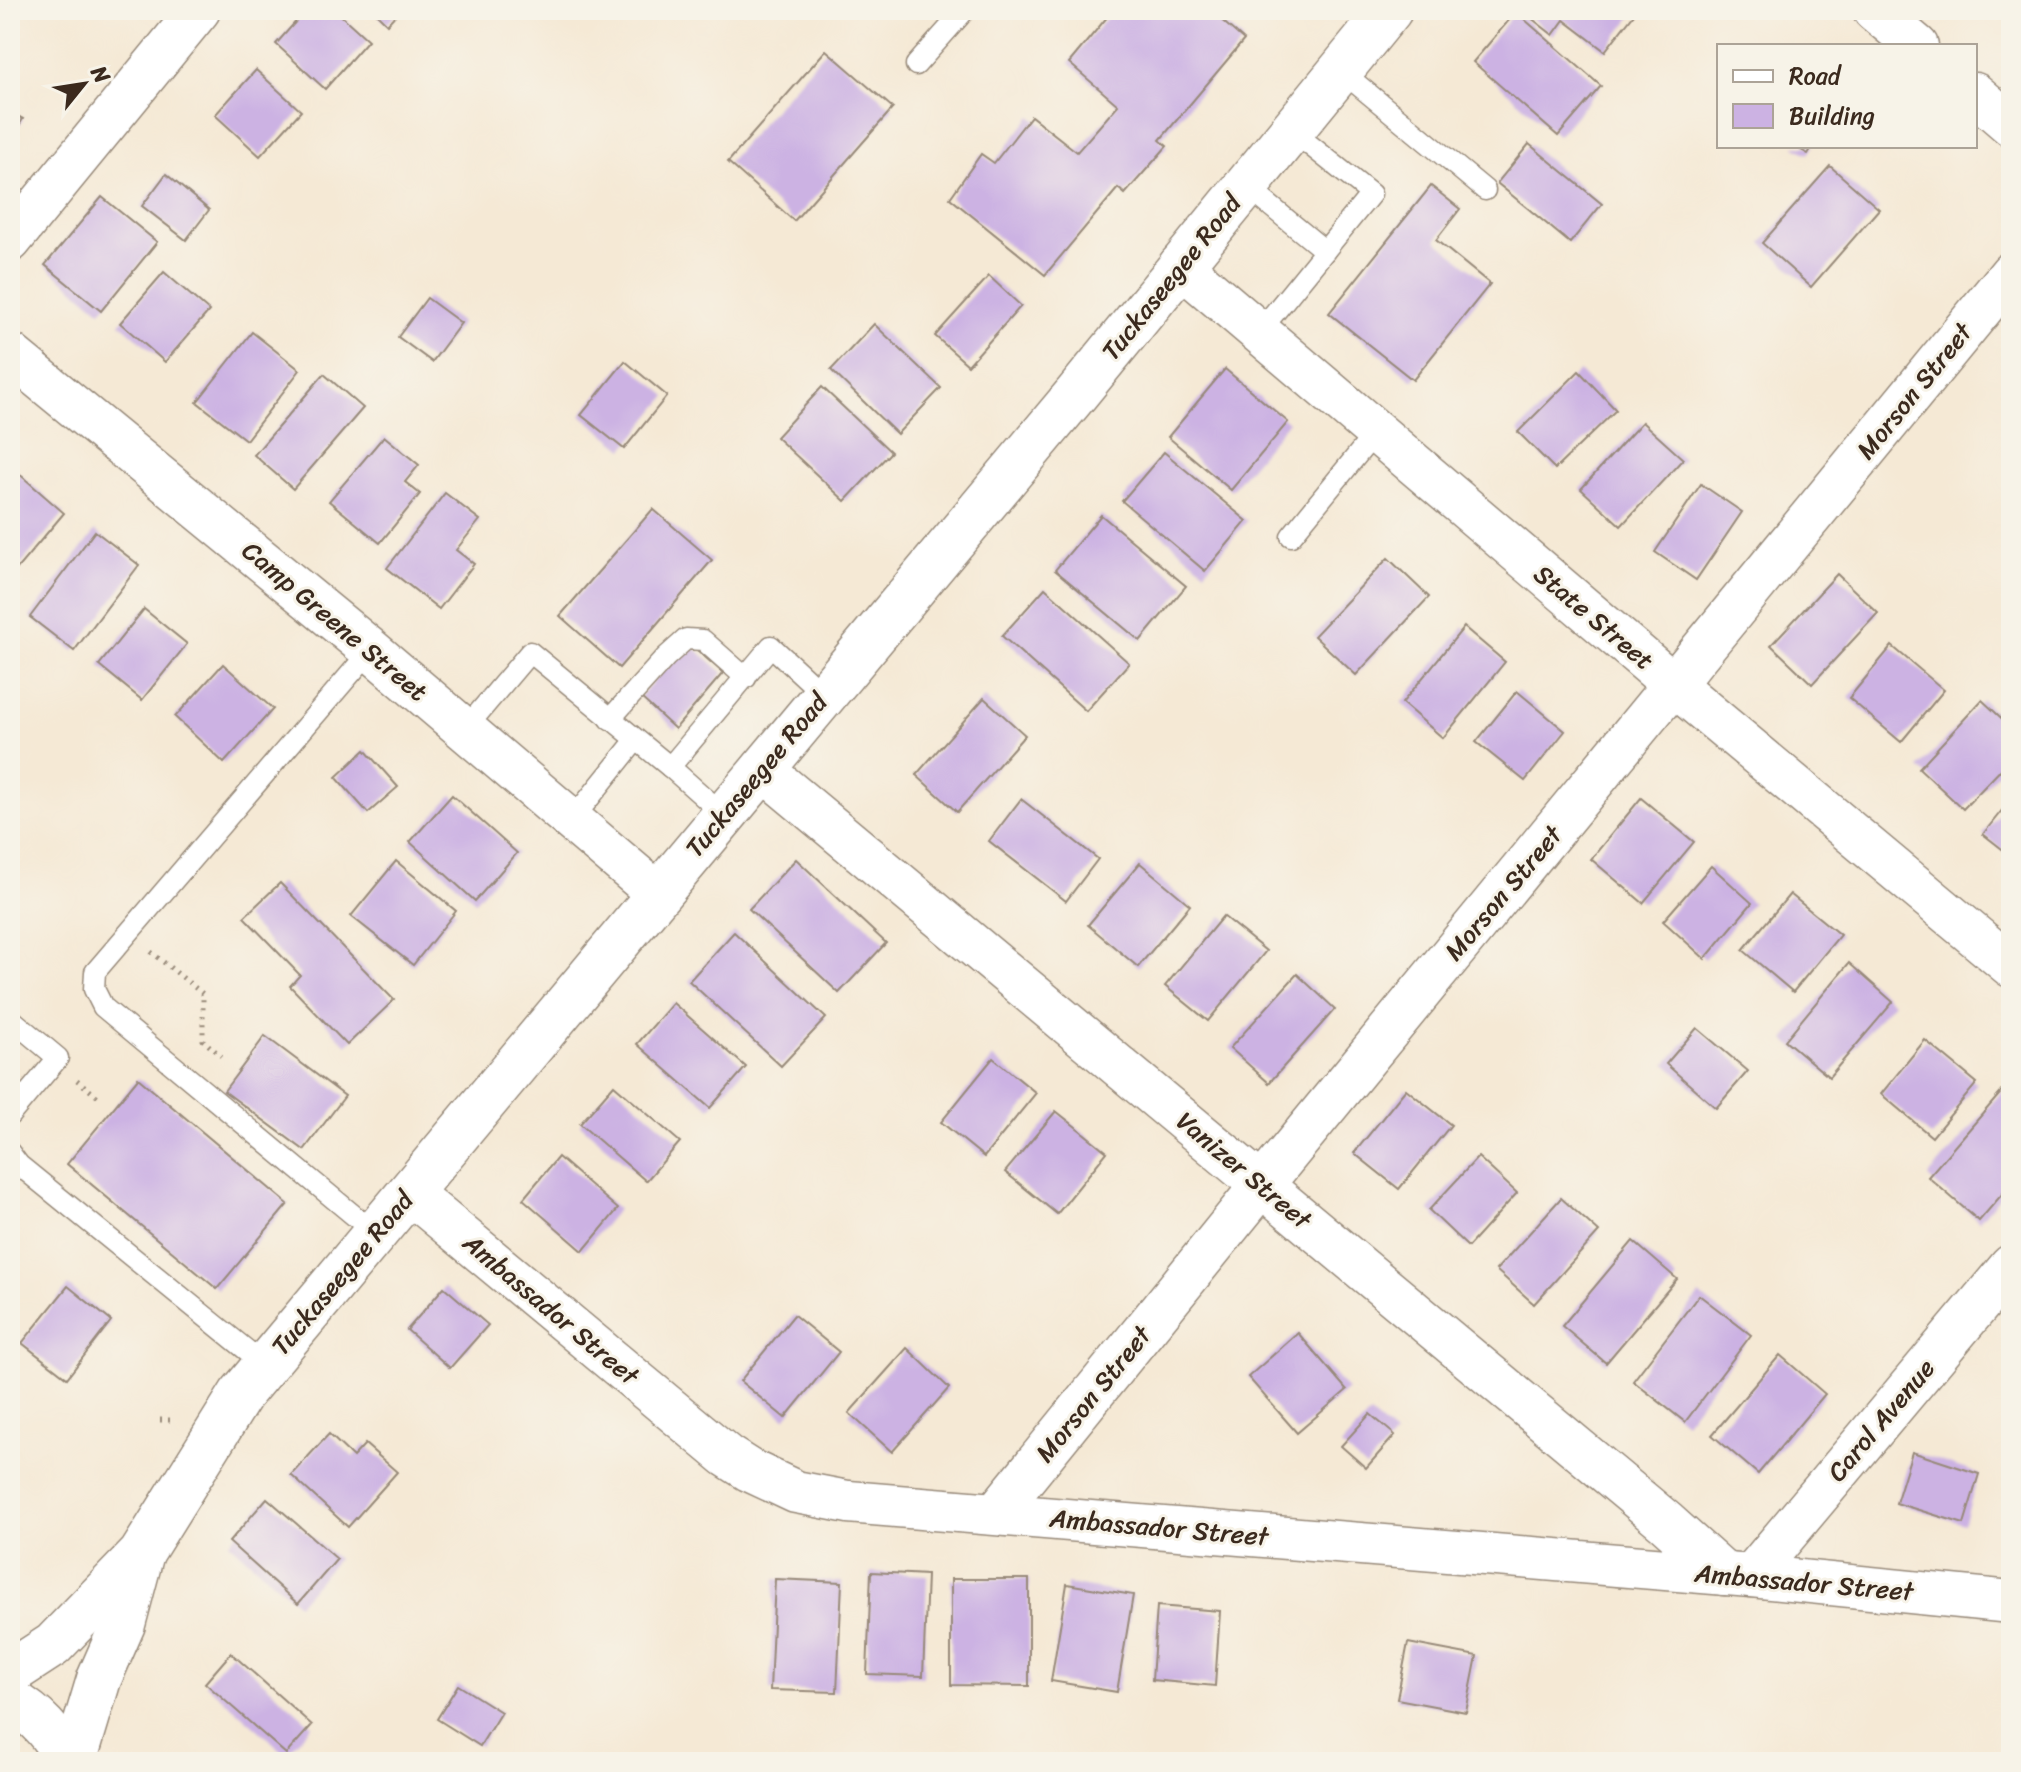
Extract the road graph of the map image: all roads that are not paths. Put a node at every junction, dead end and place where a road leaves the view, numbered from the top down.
1 (199, 10) edge
2 (965, 10) edge
3 (1390, 10) edge
4 (1874, 10) edge
5 (1915, 44) edge
6 (916, 65) dead end
7 (1340, 70) junction
8 (1977, 96) edge
9 (2011, 125) edge
10 (1291, 130) junction
11 (1245, 185) junction
12 (1485, 190) dead end
13 (10, 241) edge
14 (1325, 251) junction
15 (1180, 265) junction
16 (2011, 273) edge
17 (1259, 332) junction
18 (10, 354) edge
19 (1376, 432) junction
20 (1291, 536) dead end
21 (371, 650) junction
22 (746, 678) junction
23 (1674, 685) junction
24 (823, 694) junction
25 (610, 719) junction
26 (465, 729) junction
27 (636, 740) junction
28 (670, 767) junction
29 (762, 769) junction
30 (724, 815) junction
31 (571, 821) junction
32 (657, 893) junction
33 (2011, 966) edge
34 (10, 1018) edge
35 (10, 1115) edge
36 (10, 1153) edge
37 (1262, 1185) junction
38 (409, 1192) junction
39 (375, 1233) junction
40 (2011, 1266) edge
41 (265, 1365) junction
42 (996, 1513) junction
43 (141, 1554) junction
44 (1738, 1575) junction
45 (2011, 1602) edge
46 (10, 1673) edge
47 (10, 1700) edge
48 (71, 1762) edge

1 - 13 street
2 - 6 lane
3 - 7 main road, Tuckaseegee Road
4 - 5 street
7 - 10 main road, Tuckaseegee Road
7 - 12 lane
8 - 9 street
10 - 11 main road, Tuckaseegee Road
10 - 14 lane
11 - 14 lane
11 - 15 main road, Tuckaseegee Road
14 - 17 lane
15 - 17 street, State Street
15 - 24 main road, Tuckaseegee Road
16 - 23 street, Morson Street
17 - 19 street, State Street
18 - 21 street, Camp Greene Street
19 - 20 lane
19 - 23 street, State Street
21 - 26 street, Camp Greene Street
21 - 39 lane
22 - 24 lane
22 - 25 lane
22 - 28 lane
23 - 33 street, State Street
23 - 37 street, Morson Street
24 - 29 main road, Tuckaseegee Road
25 - 26 lane
25 - 27 lane
26 - 31 street, Camp Greene Street
27 - 28 lane
27 - 31 lane
28 - 30 lane
29 - 30 main road, Tuckaseegee Road
29 - 37 street, Vanizer Street
30 - 32 main road, Tuckaseegee Road
31 - 32 street, Camp Greene Street
32 - 38 main road, Tuckaseegee Road
34 - 35 lane
36 - 41 lane
37 - 42 street, Morson Street
37 - 44 street, Vanizer Street
38 - 39 main road, Tuckaseegee Road
38 - 42 street, Ambassador Street
39 - 41 main road, Tuckaseegee Road
40 - 44 street, Carol Avenue
41 - 43 main road, Tuckaseegee Road
42 - 44 street, Ambassador Street
43 - 46 main road, Tuckaseegee Road
43 - 48 main road, Tuckaseegee Road
44 - 45 street, Ambassador Street
47 - 48 main road

